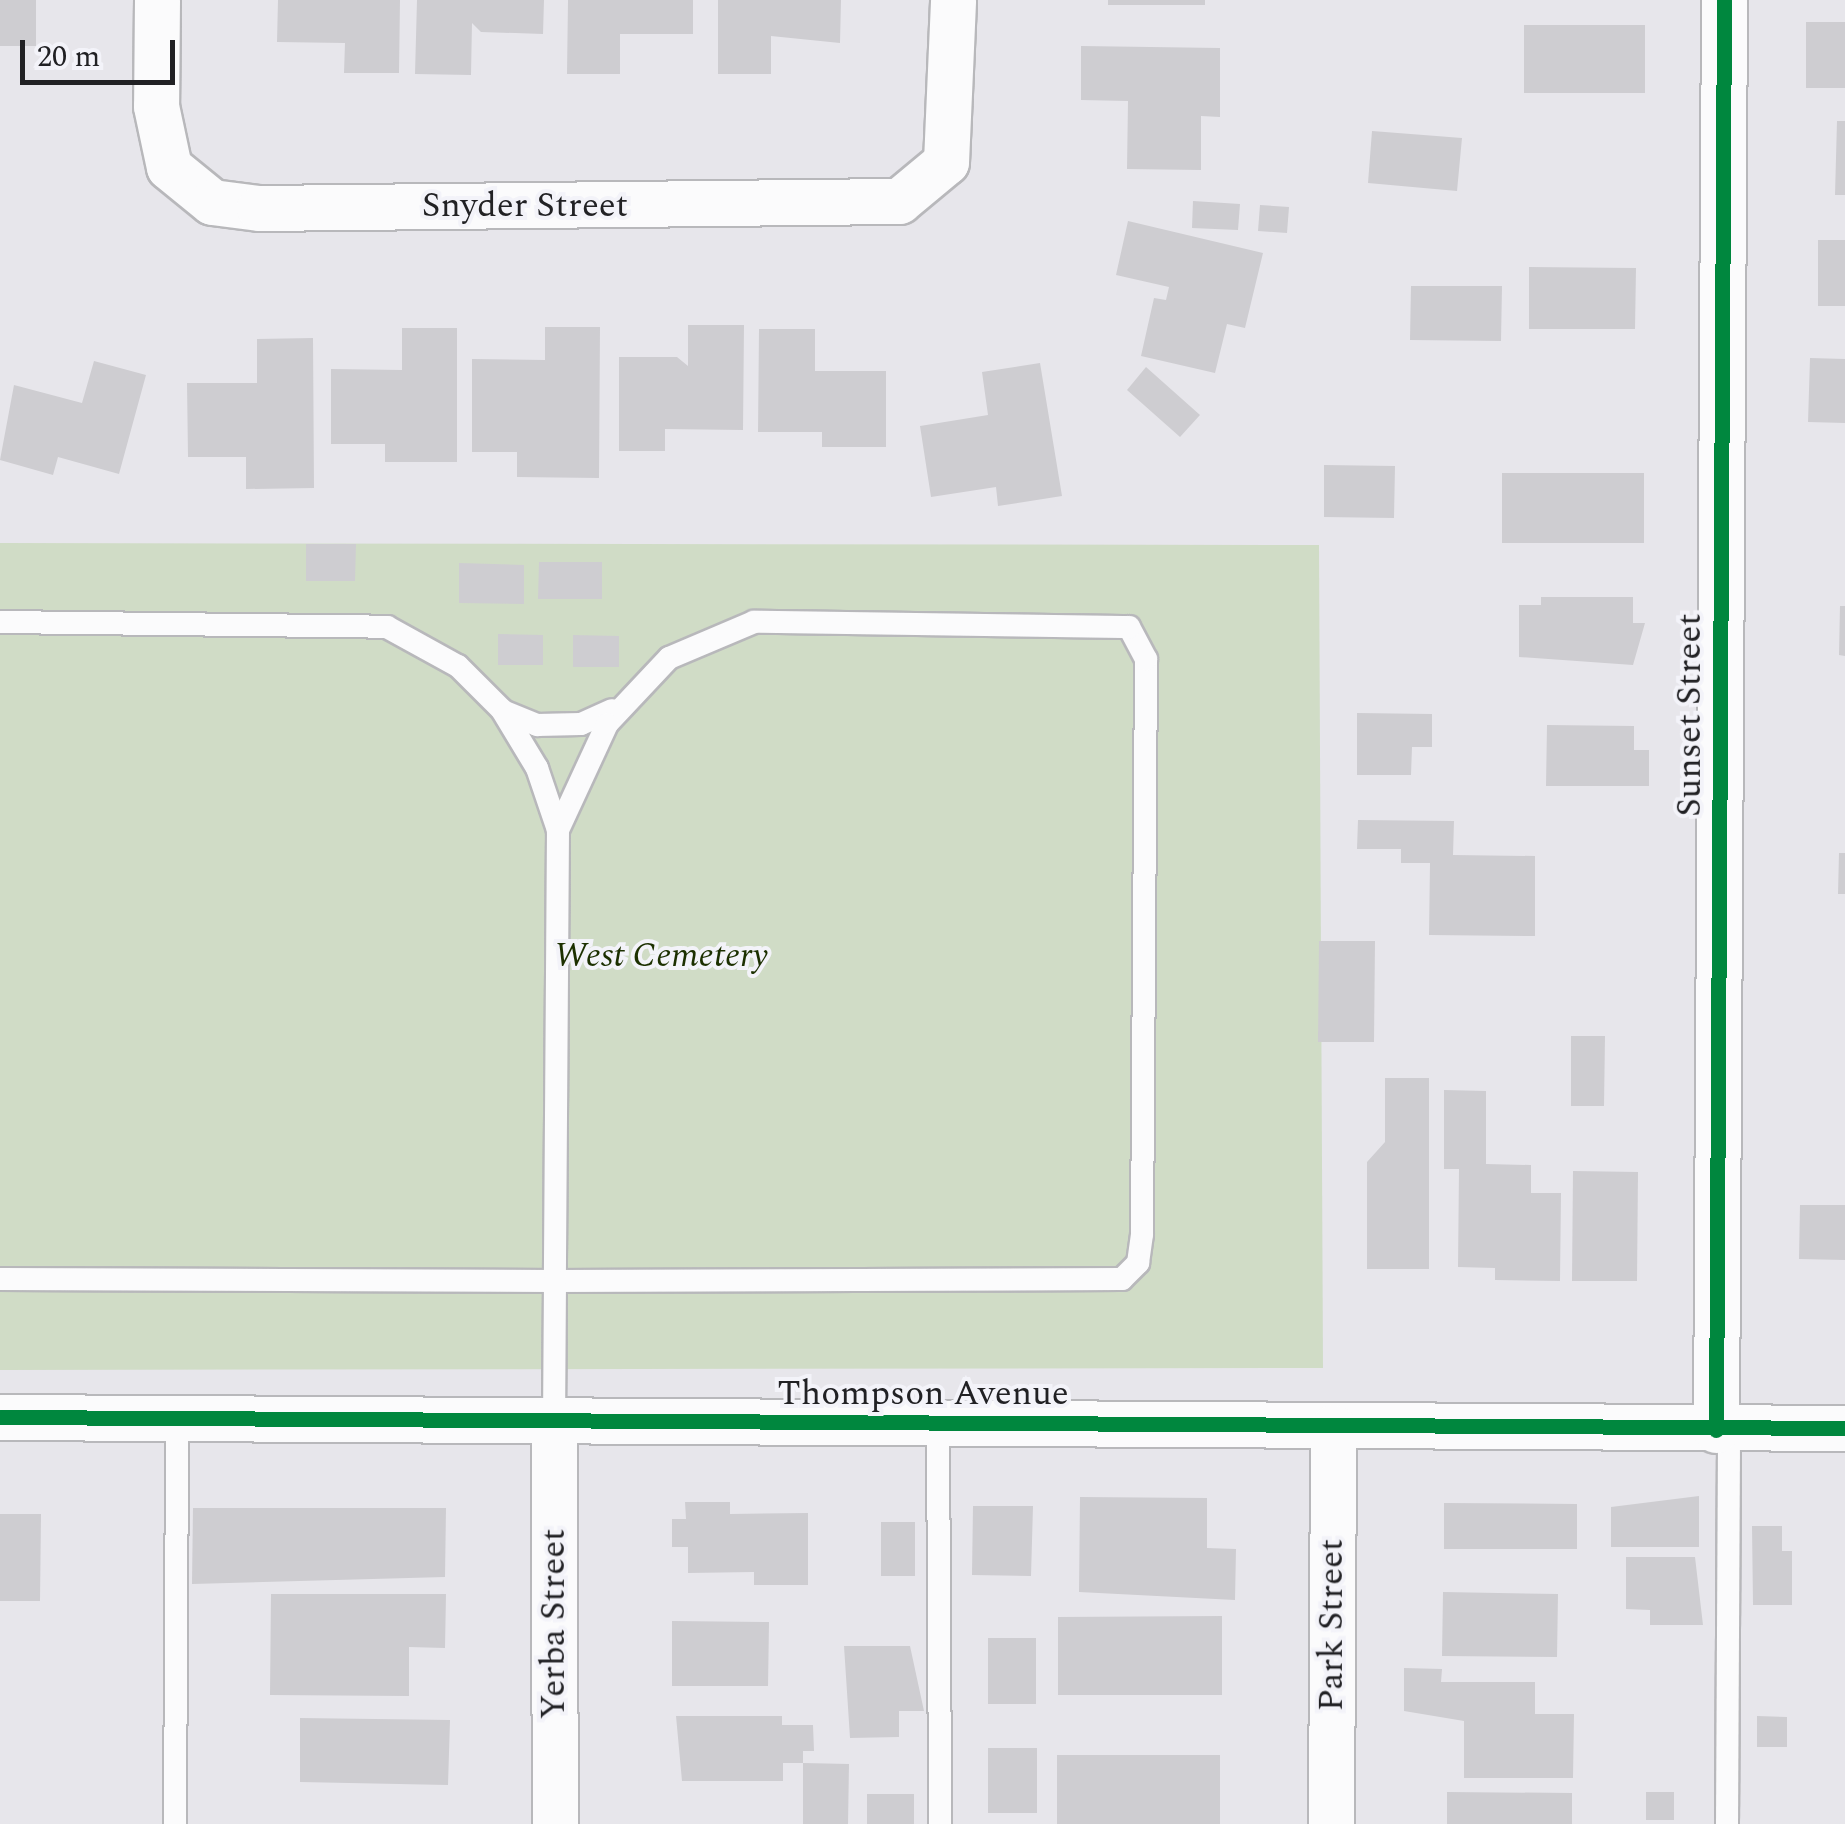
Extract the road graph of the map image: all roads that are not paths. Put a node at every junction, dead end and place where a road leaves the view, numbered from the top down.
1 (157, 0) edge
2 (953, 0) edge
3 (1724, 0) edge
4 (0, 622) edge
5 (626, 699) junction
6 (502, 710) junction
7 (558, 830) junction
8 (0, 1278) edge
9 (555, 1281) junction
10 (0, 1417) edge
11 (177, 1417) junction
12 (938, 1422) junction
13 (554, 1424) junction
14 (1333, 1427) junction
15 (1845, 1428) edge
16 (1722, 1429) junction
17 (175, 1824) edge
18 (556, 1824) edge
19 (940, 1824) edge
20 (1331, 1824) edge
21 (1727, 1824) edge

1 - 2 street, Snyder Street
3 - 16 street, Sunset Street
4 - 6 lane
5 - 6 lane
5 - 7 lane
5 - 9 lane
6 - 7 lane
7 - 9 lane
8 - 9 lane
9 - 13 lane
10 - 11 street, Thompson Avenue
11 - 13 street, Thompson Avenue
11 - 17 lane
12 - 13 street, Thompson Avenue
12 - 14 street, Thompson Avenue
12 - 19 lane
13 - 18 street, Yerba Street
14 - 16 street, Thompson Avenue
14 - 20 street, Park Street
15 - 16 street, Thompson Avenue
16 - 21 lane

